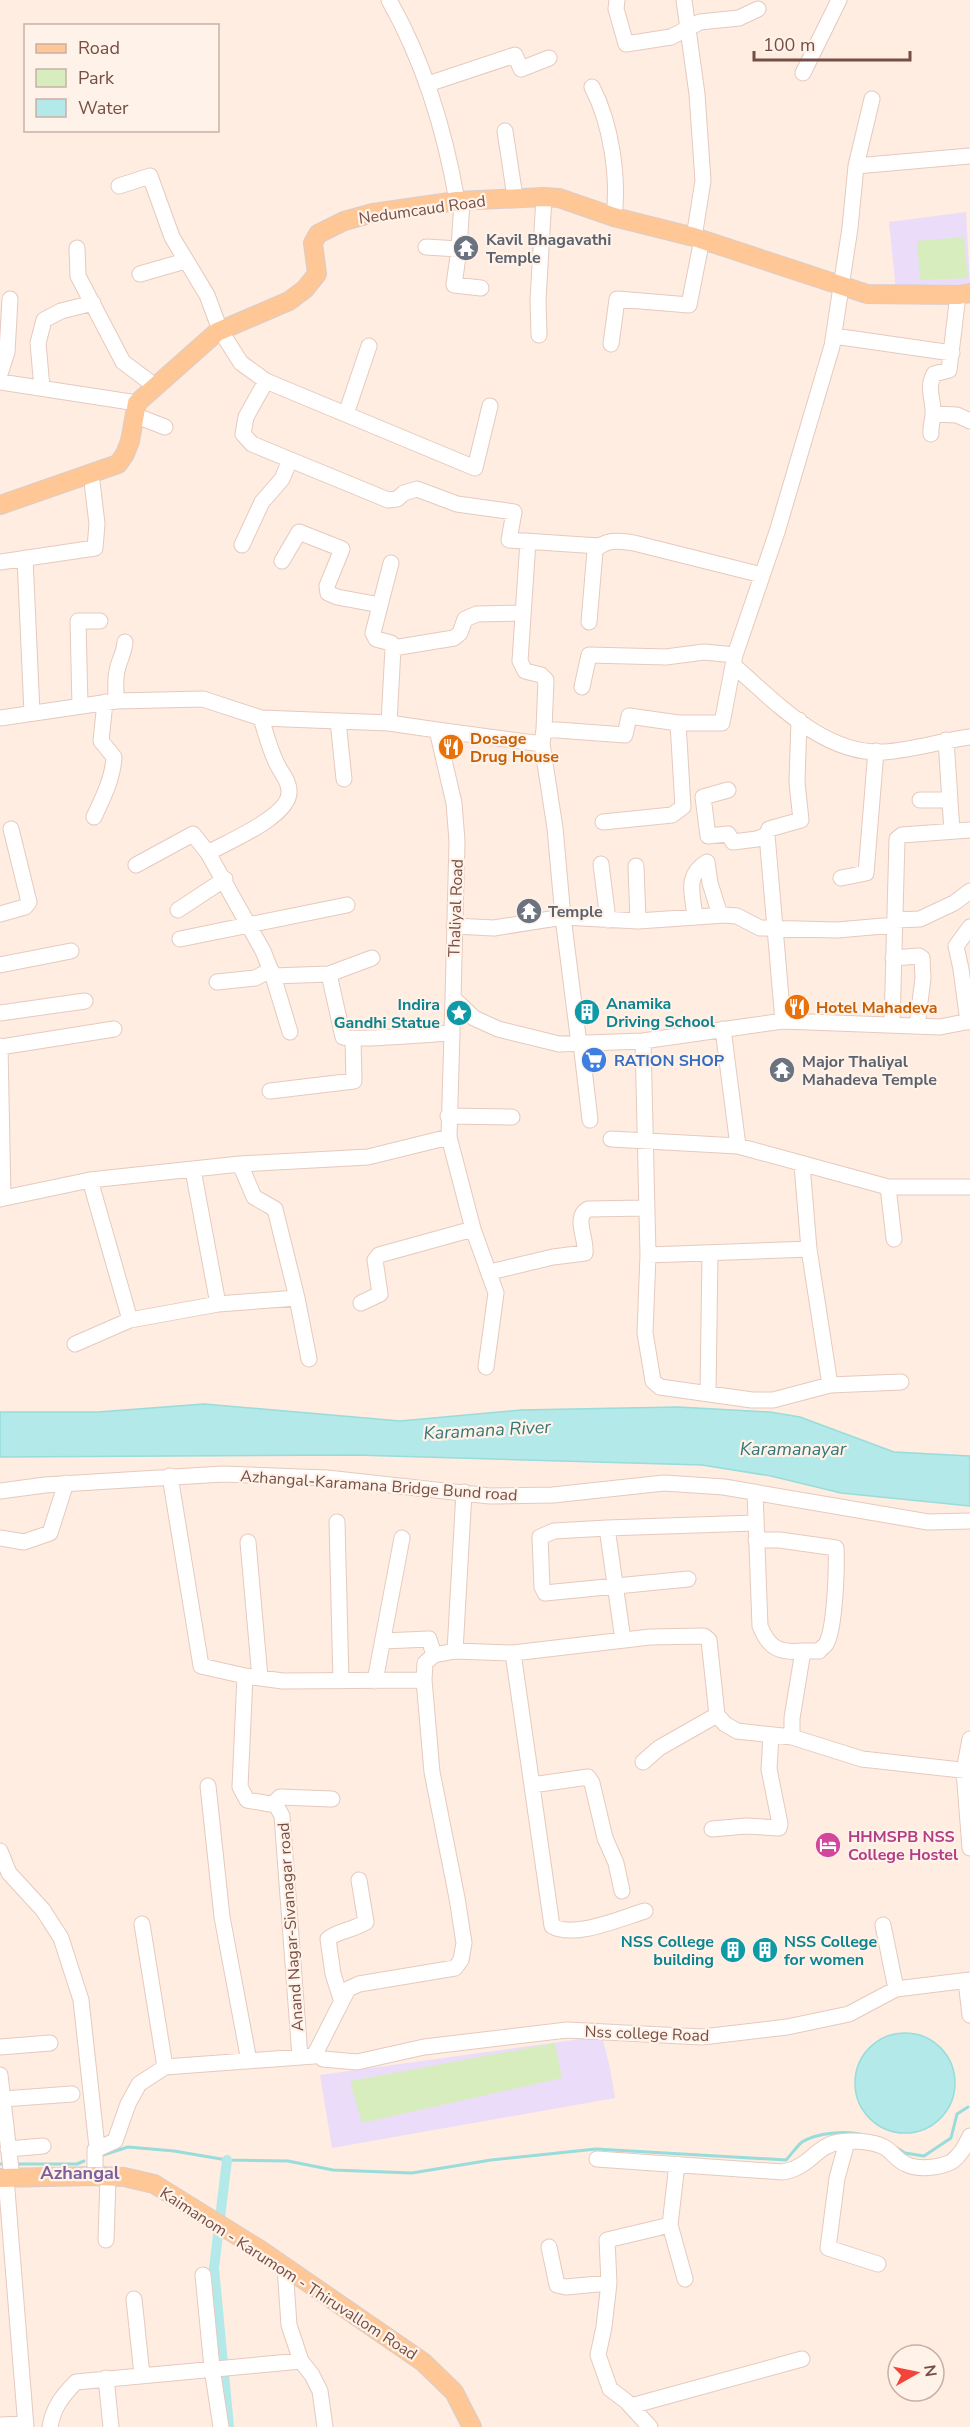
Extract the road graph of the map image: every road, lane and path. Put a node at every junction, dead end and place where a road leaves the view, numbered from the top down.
1 (389, 0) edge
2 (617, 0) edge
3 (684, 0) edge
4 (839, 0) edge
5 (758, 9) dead end
6 (687, 28) junction
7 (549, 58) dead end
8 (803, 73) dead end
9 (428, 84) junction
10 (592, 87) dead end
11 (872, 99) dead end
12 (505, 131) dead end
13 (970, 156) edge
14 (856, 166) junction
15 (119, 186) dead end
16 (515, 197) junction
17 (544, 197) junction
18 (459, 201) junction
19 (614, 217) junction
20 (698, 238) junction
21 (426, 247) dead end
22 (77, 248) dead end
23 (459, 249) junction
24 (185, 261) junction
25 (140, 274) dead end
26 (841, 285) junction
27 (481, 288) dead end
28 (964, 294) edge
29 (10, 299) dead end
30 (93, 303) junction
31 (220, 330) junction
32 (539, 335) dead end
33 (834, 336) junction
34 (611, 344) dead end
35 (369, 346) dead end
36 (952, 353) junction
37 (0, 374) edge
38 (266, 381) junction
39 (0, 382) edge
40 (155, 386) junction
41 (42, 388) junction
42 (490, 406) dead end
43 (136, 409) junction
44 (345, 414) junction
45 (933, 414) junction
46 (970, 421) edge
47 (165, 427) dead end
48 (931, 434) dead end
49 (290, 460) junction
50 (91, 473) junction
51 (0, 505) edge
52 (528, 541) junction
53 (242, 545) dead end
54 (599, 546) junction
55 (25, 558) junction
56 (282, 561) dead end
57 (0, 562) edge
58 (391, 563) dead end
59 (762, 575) junction
60 (380, 605) junction
61 (523, 613) junction
62 (100, 621) dead end
63 (589, 622) dead end
64 (125, 642) dead end
65 (393, 648) junction
66 (734, 660) junction
67 (582, 687) dead end
68 (110, 701) junction
69 (80, 706) junction
70 (32, 713) junction
71 (0, 718) edge
72 (261, 718) junction
73 (799, 720) junction
74 (338, 721) junction
75 (389, 723) junction
76 (678, 723) junction
77 (437, 730) junction
78 (543, 736) junction
79 (970, 737) edge
80 (946, 740) junction
81 (876, 751) junction
82 (344, 779) dead end
83 (728, 790) dead end
84 (703, 797) junction
85 (684, 799) junction
86 (920, 800) dead end
87 (950, 800) junction
88 (94, 817) dead end
89 (603, 822) dead end
90 (11, 829) dead end
91 (970, 830) edge
92 (952, 831) junction
93 (767, 835) junction
94 (208, 853) junction
95 (601, 864) dead end
96 (136, 866) dead end
97 (636, 866) dead end
98 (841, 878) dead end
99 (225, 879) junction
100 (970, 891) edge
101 (347, 905) dead end
102 (178, 910) dead end
103 (0, 914) edge
104 (720, 915) junction
105 (563, 917) junction
106 (695, 917) junction
107 (608, 920) junction
108 (638, 921) junction
109 (895, 923) junction
110 (249, 926) junction
111 (454, 926) junction
112 (970, 927) edge
113 (774, 929) junction
114 (180, 939) dead end
115 (72, 951) dead end
116 (372, 958) dead end
117 (893, 958) junction
118 (0, 965) edge
119 (272, 973) junction
120 (328, 974) junction
121 (217, 982) dead end
122 (453, 998) junction
123 (85, 1001) dead end
124 (0, 1013) edge
125 (783, 1021) junction
126 (969, 1022) edge
127 (892, 1024) junction
128 (917, 1026) junction
129 (114, 1029) dead end
130 (723, 1029) junction
131 (290, 1032) dead end
132 (450, 1033) junction
133 (352, 1040) junction
134 (643, 1041) junction
135 (580, 1044) junction
136 (0, 1046) edge
137 (270, 1091) dead end
138 (448, 1116) junction
139 (512, 1116) dead end
140 (590, 1120) dead end
141 (449, 1137) junction
142 (611, 1139) dead end
143 (645, 1140) junction
144 (738, 1146) junction
145 (240, 1164) junction
146 (802, 1165) junction
147 (194, 1170) junction
148 (90, 1180) junction
149 (888, 1187) junction
150 (970, 1187) edge
151 (2, 1198) edge
152 (646, 1208) junction
153 (473, 1229) junction
154 (894, 1239) dead end
155 (809, 1249) junction
156 (710, 1253) junction
157 (648, 1255) junction
158 (490, 1272) junction
159 (297, 1298) junction
160 (360, 1303) dead end
161 (218, 1304) junction
162 (130, 1320) junction
163 (75, 1344) dead end
164 (309, 1359) dead end
165 (486, 1367) dead end
166 (901, 1382) dead end
167 (830, 1385) junction
168 (708, 1394) junction
169 (170, 1476) junction
170 (66, 1483) junction
171 (0, 1491) edge
172 (464, 1492) junction
173 (755, 1492) junction
174 (970, 1521) edge
175 (337, 1522) dead end
176 (755, 1523) junction
177 (607, 1528) junction
178 (0, 1538) edge
179 (402, 1538) dead end
180 (756, 1540) junction
181 (248, 1542) dead end
182 (688, 1580) dead end
183 (614, 1587) junction
184 (623, 1640) junction
185 (383, 1641) junction
186 (455, 1651) junction
187 (803, 1651) junction
188 (513, 1653) junction
189 (434, 1655) junction
190 (253, 1677) junction
191 (424, 1680) junction
192 (341, 1681) junction
193 (375, 1681) junction
194 (717, 1714) junction
195 (771, 1736) junction
196 (792, 1737) junction
197 (970, 1739) edge
198 (643, 1762) dead end
199 (967, 1771) edge
200 (532, 1785) junction
201 (208, 1786) dead end
202 (332, 1799) dead end
203 (273, 1804) junction
204 (712, 1829) dead end
205 (970, 1848) edge
206 (0, 1851) edge
207 (359, 1880) dead end
208 (622, 1891) dead end
209 (645, 1911) dead end
210 (142, 1924) dead end
211 (883, 1925) dead end
212 (968, 1980) edge
213 (896, 1989) junction
214 (341, 1999) junction
215 (970, 2015) edge
216 (50, 2043) dead end
217 (0, 2047) edge
218 (300, 2057) junction
219 (323, 2059) dead end
220 (249, 2061) junction
221 (165, 2067) junction
222 (0, 2075) edge
223 (72, 2094) dead end
224 (3, 2099) junction
225 (970, 2136) edge
226 (847, 2142) junction
227 (43, 2146) dead end
228 (97, 2147) junction
229 (8, 2149) junction
230 (597, 2159) dead end
231 (677, 2164) junction
232 (102, 2176) junction
233 (6, 2178) edge
234 (670, 2225) junction
235 (106, 2240) dead end
236 (549, 2247) dead end
237 (878, 2264) dead end
238 (285, 2267) junction
239 (203, 2275) dead end
240 (685, 2279) dead end
241 (609, 2283) junction
242 (134, 2299) dead end
243 (802, 2359) dead end
244 (301, 2361) junction
245 (219, 2368) junction
246 (142, 2375) junction
247 (106, 2378) junction
248 (631, 2406) junction
249 (0, 2425) edge
250 (26, 2426) edge
251 (50, 2427) edge
252 (111, 2427) edge
253 (221, 2427) edge
254 (324, 2427) edge
255 (472, 2427) edge
256 (650, 2427) edge

1 - 9 street
2 - 6 street
3 - 6 street
4 - 8 street
5 - 6 street
6 - 20 street
7 - 9 street
9 - 18 street
10 - 19 street
11 - 14 street
12 - 16 street
13 - 14 street
14 - 26 street
15 - 24 street
16 - 17 main road, Nedumcaud Road
16 - 18 main road, Nedumcaud Road
17 - 19 main road, Nedumcaud Road
17 - 32 street
18 - 23 street
18 - 31 main road, Nedumcaud Road
19 - 20 main road, Nedumcaud Road
20 - 26 main road, Nedumcaud Road
20 - 34 street
21 - 23 street
22 - 30 street
23 - 27 street
24 - 25 street
24 - 31 street
26 - 28 main road, Nedumcaud Road
26 - 33 street
28 - 36 street
29 - 37 street
30 - 40 street
30 - 41 street
31 - 38 street
31 - 40 main road, Nedumcaud Road
33 - 36 street
33 - 59 street
35 - 44 street
36 - 45 street
38 - 44 street
38 - 49 street
39 - 41 street
40 - 43 main road, Nedumcaud Road
41 - 43 street
42 - 44 street
43 - 47 street
43 - 50 main road
45 - 46 street
45 - 48 street
49 - 52 street
49 - 53 street
50 - 51 main road
50 - 55 street
52 - 54 street
52 - 61 street
54 - 59 street
54 - 63 street
55 - 57 street
55 - 70 street
56 - 60 street
58 - 60 street
59 - 66 street
60 - 65 street
61 - 65 street
61 - 78 street
62 - 69 street
64 - 68 street
65 - 75 street
66 - 67 street
66 - 73 street
66 - 76 street
68 - 69 street
68 - 72 street
68 - 88 street
69 - 70 street
70 - 71 street
72 - 74 street
72 - 94 street
73 - 81 street
73 - 93 street
74 - 75 street
74 - 82 street
75 - 77 street
76 - 78 street
76 - 85 street
77 - 78 street
77 - 111 street, Thaliyal Road
78 - 105 street
79 - 80 street
80 - 81 street
80 - 87 street
81 - 98 street
83 - 84 street
84 - 85 street
84 - 93 street
85 - 89 street
86 - 87 street
87 - 92 street
90 - 103 street
91 - 92 street
92 - 109 street
93 - 113 street
94 - 96 street
94 - 99 street
95 - 107 street
97 - 108 street
99 - 102 street
99 - 110 street
100 - 109 street
101 - 110 street
104 - 106 street
104 - 106 street
104 - 113 street
105 - 107 street
105 - 111 street
105 - 135 street
106 - 108 street
107 - 108 street
109 - 113 street
109 - 117 street
110 - 114 street
110 - 119 street
111 - 122 street, Thaliyal Road
112 - 126 street
113 - 125 street
115 - 118 street
116 - 120 street
117 - 127 street
117 - 128 street
119 - 120 street
119 - 121 street
119 - 131 street
120 - 133 street
122 - 132 street, Thaliyal Road
122 - 135 street
123 - 124 street
125 - 127 street
125 - 130 street
126 - 128 street
127 - 128 street
129 - 136 street
130 - 134 street
130 - 144 street
132 - 133 street
132 - 138 street, Thaliyal Road
133 - 137 street
134 - 135 street
134 - 143 street
135 - 140 street
136 - 151 street
138 - 139 street
138 - 141 street, Thaliyal Road
141 - 145 street
141 - 153 street, Thaliyal Road
142 - 143 street
143 - 144 street
143 - 152 street
144 - 146 street
145 - 147 street
145 - 159 street
146 - 149 street
146 - 155 street
147 - 148 street
147 - 161 street
148 - 151 street
148 - 162 street
149 - 150 street
149 - 154 street
152 - 157 street
152 - 158 street
153 - 158 street, Thaliyal Road
153 - 160 street
155 - 156 street
155 - 167 street
156 - 157 street
156 - 168 street
157 - 168 street
158 - 165 street, Thaliyal Road
159 - 161 street
159 - 164 street
161 - 162 street
162 - 163 street
166 - 167 street
167 - 168 street
169 - 170 street, Azhangal-Karamana Bridge Bund road
169 - 172 street, Azhangal-Karamana Bridge Bund road
169 - 190 street
170 - 171 street, Azhangal-Karamana Bridge Bund road
170 - 178 street
172 - 173 street, Azhangal-Karamana Bridge Bund road
172 - 186 street
173 - 174 street, Azhangal-Karamana Bridge Bund road
173 - 176 street
175 - 192 street
176 - 177 street
176 - 180 street
177 - 183 street
177 - 183 street
179 - 185 street
180 - 187 street
180 - 187 street
181 - 190 street
182 - 183 street
183 - 184 street
184 - 188 street
184 - 194 street
185 - 189 street
185 - 193 street
186 - 188 street
186 - 189 street
187 - 196 street
188 - 200 street
189 - 191 street
190 - 192 street
190 - 203 street, Anand Nagar-Sivanagar road
191 - 193 street
191 - 214 street
192 - 193 street
194 - 195 street
194 - 198 street
195 - 196 street
195 - 204 street
196 - 199 street
197 - 199 street
199 - 205 street
200 - 208 street
200 - 209 street
201 - 220 street
202 - 203 street
203 - 218 street, Anand Nagar-Sivanagar road
206 - 228 street
207 - 214 street
210 - 221 street
211 - 213 street
212 - 213 street, Nss college Road
212 - 215 street
213 - 219 street, Nss college Road
214 - 218 street
216 - 217 street
218 - 220 street
220 - 221 street
221 - 228 street
222 - 224 street
223 - 224 street
224 - 229 street
225 - 226 street
226 - 231 street
226 - 237 street
227 - 229 street
228 - 232 street
229 - 233 street
230 - 231 street
231 - 234 street
232 - 233 main road, Kaimanom - Karumom - Thiruvallom Road
232 - 235 street
232 - 238 main road, Kaimanom - Karumom - Thiruvallom Road
233 - 250 street
234 - 240 street
234 - 241 street
236 - 241 street
238 - 244 street
238 - 255 main road, Kaimanom - Karumom - Thiruvallom Road
239 - 245 street
241 - 248 street
242 - 246 street
243 - 248 street
244 - 245 street
244 - 254 street
245 - 246 street
245 - 253 street
246 - 247 street
247 - 251 street
247 - 252 street
248 - 256 street
249 - 250 street

